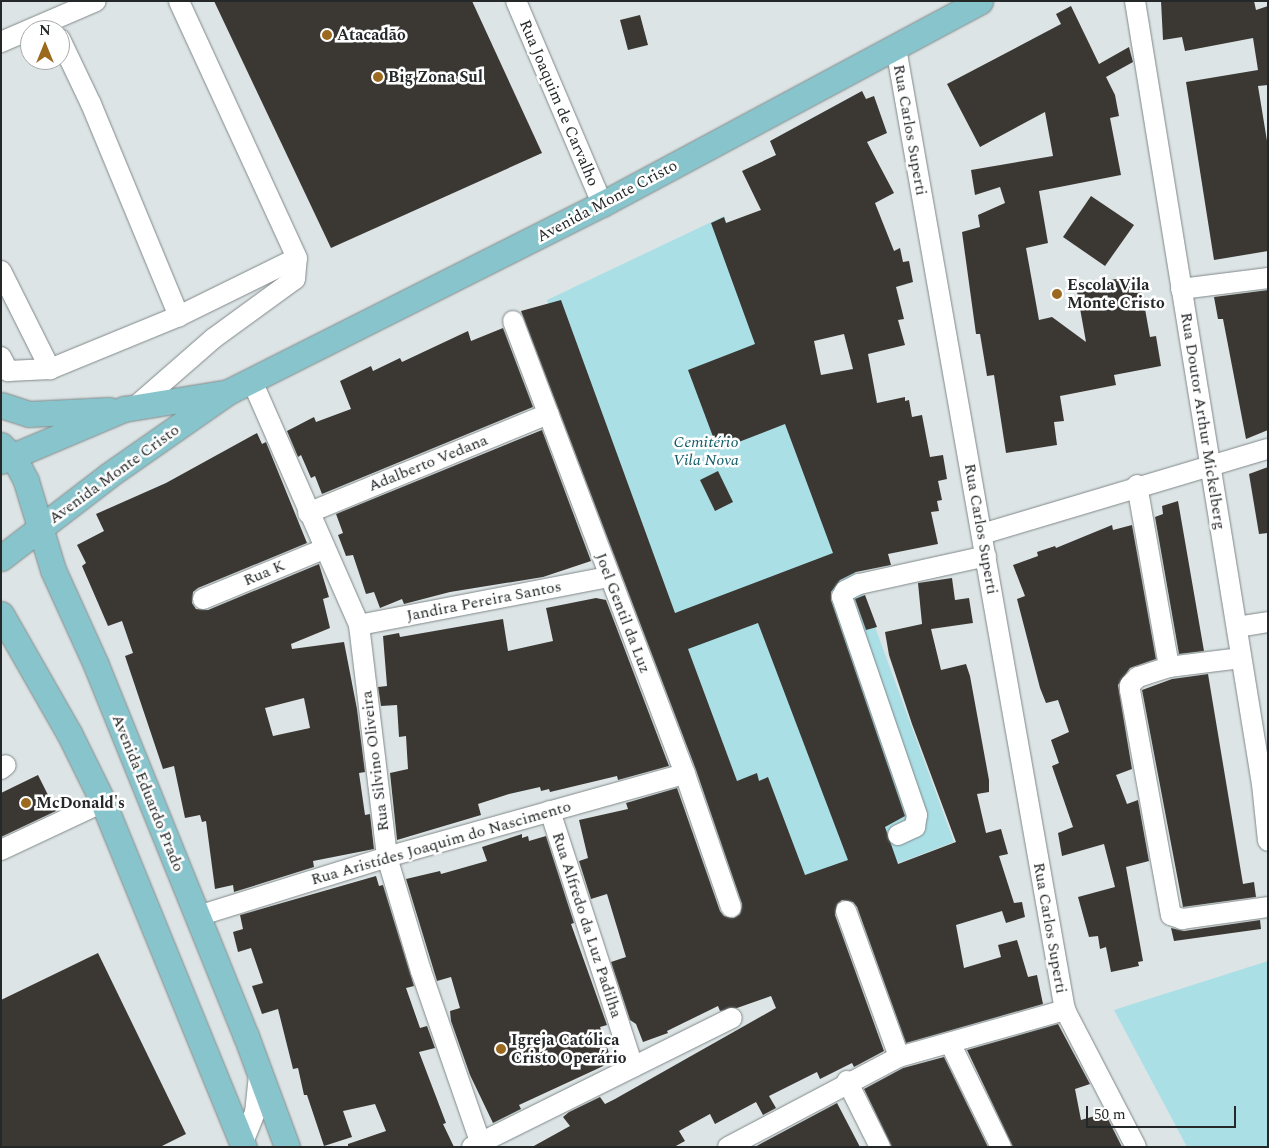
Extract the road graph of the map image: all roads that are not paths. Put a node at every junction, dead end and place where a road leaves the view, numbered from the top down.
1 (96, 1) edge
2 (179, 1) edge
3 (516, 1) edge
4 (980, 1) edge
5 (1135, 1) edge
6 (63, 20) edge
7 (20, 36) edge
8 (1, 42) edge
9 (896, 48) junction
10 (70, 60) edge
11 (602, 204) junction
12 (297, 258) junction
13 (1, 271) edge
14 (1268, 278) edge
15 (1181, 289) junction
16 (178, 316) junction
17 (513, 320) dead end
18 (4, 365) edge
19 (50, 369) junction
20 (252, 381) junction
21 (228, 392) junction
22 (1, 405) edge
23 (130, 407) junction
24 (548, 414) junction
25 (1268, 449) edge
26 (6, 454) edge
27 (1210, 468) junction
28 (1137, 485) junction
29 (308, 513) junction
30 (41, 527) junction
31 (982, 534) junction
32 (324, 549) junction
33 (986, 556) junction
34 (1, 558) edge
35 (609, 577) junction
36 (203, 599) dead end
37 (1, 614) edge
38 (1268, 622) edge
39 (359, 625) junction
40 (1237, 627) junction
41 (1241, 658) junction
42 (1170, 667) junction
43 (684, 774) junction
44 (1265, 784) edge
45 (102, 802) junction
46 (550, 811) junction
47 (898, 835) dead end
48 (1268, 841) edge
49 (1, 850) edge
50 (387, 857) junction
51 (731, 907) dead end
52 (1268, 907) edge
53 (846, 911) dead end
54 (198, 916) junction
55 (1065, 1010) junction
56 (732, 1018) dead end
57 (950, 1043) junction
58 (899, 1057) junction
59 (633, 1067) junction
60 (260, 1070) junction
61 (847, 1082) junction
62 (243, 1146) edge
63 (478, 1146) edge
64 (287, 1147) edge
65 (728, 1147) edge
66 (880, 1147) edge
67 (1001, 1147) edge
68 (1136, 1147) edge

1 - 6 street
2 - 12 street
3 - 11 street, Rua Joaquim de Carvalho
4 - 9 main road, Avenida Monte Cristo
5 - 15 street, Rua Doutor Arthur Mickelberg
7 - 8 street
9 - 11 main road, Avenida Monte Cristo
9 - 31 street, Rua Carlos Superti
10 - 16 street
11 - 20 main road, Avenida Monte Cristo
12 - 16 street
12 - 23 street
13 - 19 street
14 - 15 street
15 - 27 street, Rua Doutor Arthur Mickelberg
16 - 19 street
17 - 24 street, Joel Gentil da Luz
18 - 19 street
20 - 21 main road, Avenida Monte Cristo
20 - 29 street, Rua Silvino Oliveira
21 - 23 main road, Avenida Monte Cristo
21 - 30 main road, Avenida Monte Cristo
22 - 23 main road
23 - 26 main road, Avenida Monte Cristo
24 - 29 street, Adalberto Vedana
24 - 35 street, Joel Gentil da Luz
25 - 27 street
26 - 30 main road, Avenida Eduardo Prado
27 - 28 street
27 - 40 street, Rua Doutor Arthur Mickelberg
28 - 31 street
28 - 42 street
29 - 32 street, Rua Silvino Oliveira
30 - 34 main road, Avenida Monte Cristo
30 - 54 main road, Avenida Eduardo Prado
31 - 33 street, Rua Carlos Superti
32 - 36 street, Rua K
32 - 39 street, Rua Silvino Oliveira
33 - 47 street
33 - 55 street, Rua Carlos Superti
35 - 39 street, Jandira Pereira Santos
35 - 43 street, Joel Gentil da Luz
37 - 45 main road
38 - 40 street
39 - 50 street, Rua Silvino Oliveira
40 - 41 street, Rua Doutor Arthur Mickelberg
41 - 42 street
41 - 44 street, Rua Doutor Arthur Mickelberg
42 - 52 street
43 - 46 street, Rua Aristídes Joaquim do Nascimento
43 - 51 street, Joel Gentil da Luz
44 - 48 street, Rua Doutor Arthur Mickelberg
45 - 49 street
45 - 62 main road
46 - 50 street, Rua Aristídes Joaquim do Nascimento
46 - 59 street, Rua Alfredo da Luz Padilha
50 - 54 street, Rua Aristídes Joaquim do Nascimento
50 - 63 street, Rua Silvino Oliveira
53 - 58 street
54 - 60 main road, Avenida Eduardo Prado
55 - 57 street
55 - 68 street, Rua Carlos Superti
56 - 59 street
57 - 58 street
57 - 67 street
58 - 61 street
59 - 63 street
60 - 62 street
60 - 64 main road, Avenida Eduardo Prado
61 - 65 street
61 - 66 street

